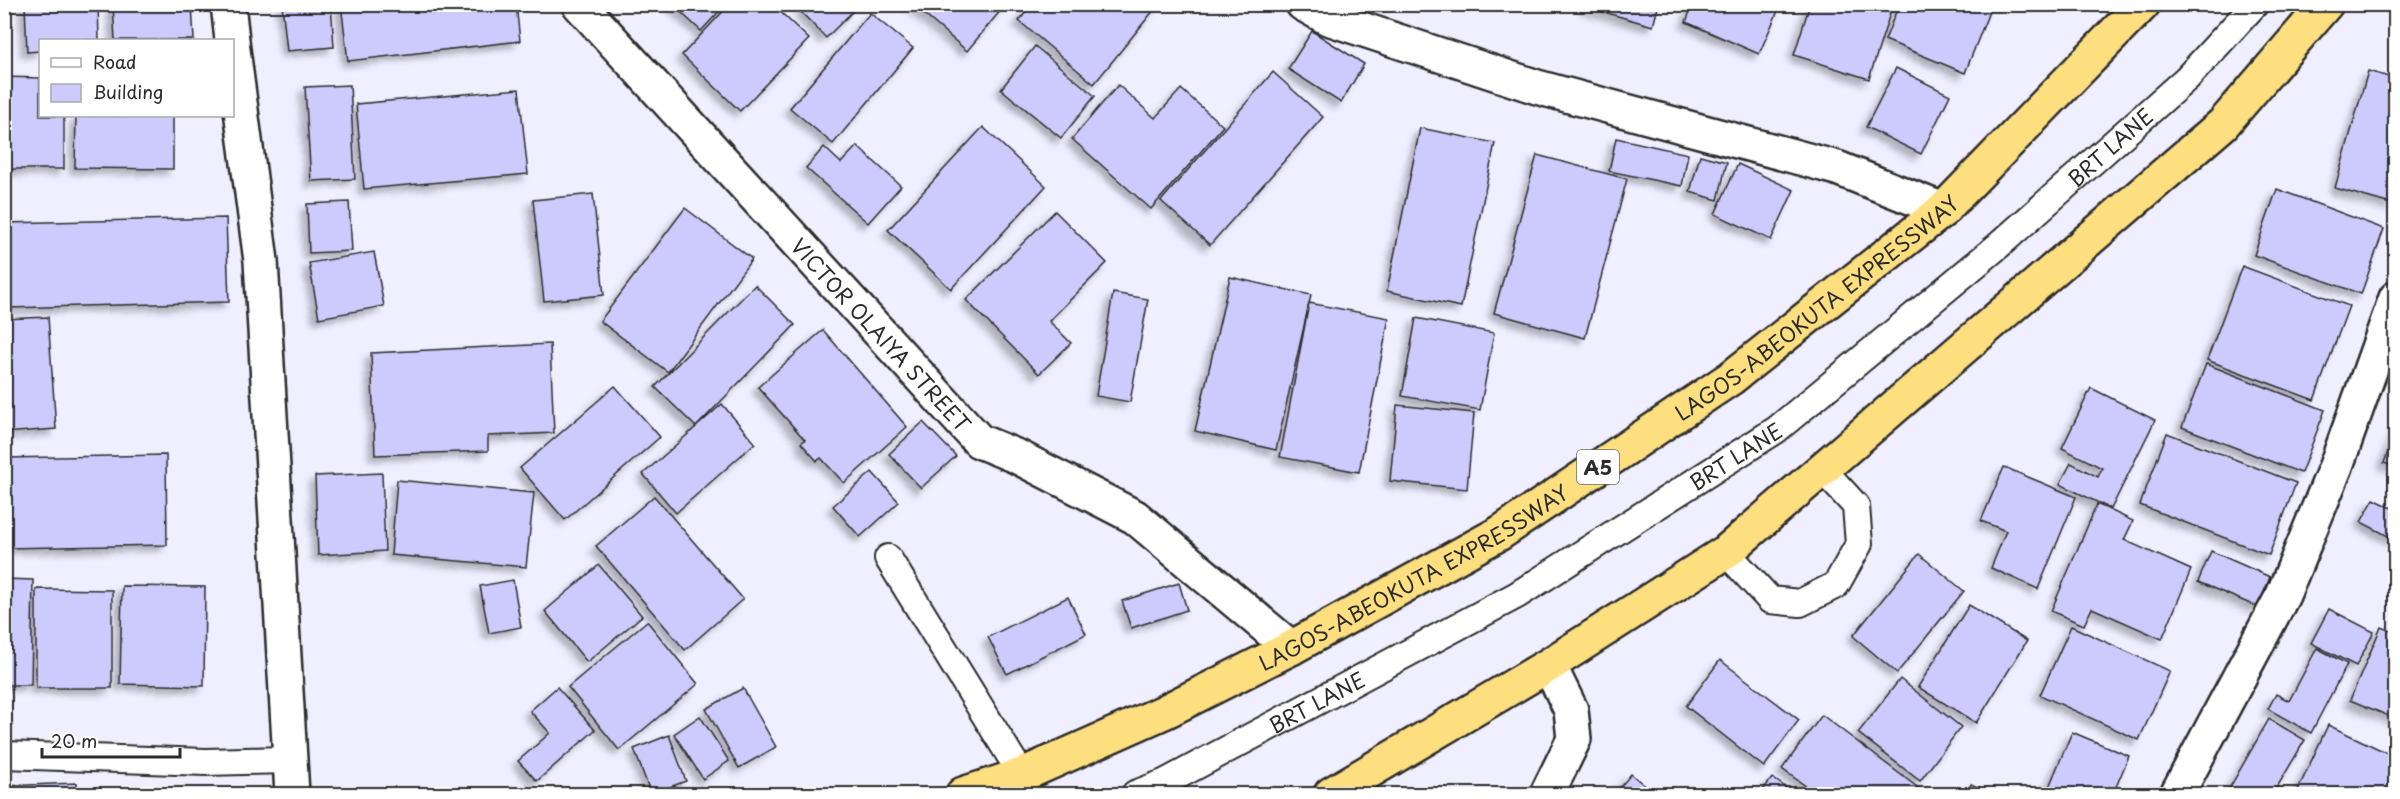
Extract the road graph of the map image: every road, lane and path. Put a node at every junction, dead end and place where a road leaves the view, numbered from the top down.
1 (228, 4) edge
2 (579, 4) edge
3 (1303, 4) edge
4 (2143, 4) edge
5 (2255, 4) edge
6 (2326, 4) edge
7 (232, 39) edge
8 (234, 56) edge
9 (1943, 210) junction
10 (2396, 298) edge
11 (1822, 469) junction
12 (1726, 552) junction
13 (888, 558) dead end
14 (1291, 648) junction
15 (1549, 665) junction
16 (4, 755) edge
17 (288, 760) junction
18 (1022, 775) junction
19 (292, 795) edge
20 (963, 795) edge
21 (1135, 795) edge
22 (1331, 795) edge
23 (1547, 795) edge
24 (2177, 795) edge

1 - 7 street
2 - 14 street, VICTOR OLAIYA STREET
3 - 9 street
4 - 9 highway, LAGOS-ABEOKUTA EXPRESSWAY / A5
5 - 21 lane, BRT LANE
6 - 11 highway
8 - 17 street
9 - 14 highway, LAGOS-ABEOKUTA EXPRESSWAY / A5
10 - 24 street
11 - 12 highway
11 - 12 lane
12 - 15 highway
13 - 18 lane
14 - 18 highway, LAGOS-ABEOKUTA EXPRESSWAY / A5
15 - 22 highway
15 - 23 street
16 - 17 lane
17 - 19 street
18 - 20 highway, LAGOS-ABEOKUTA EXPRESSWAY / A5

